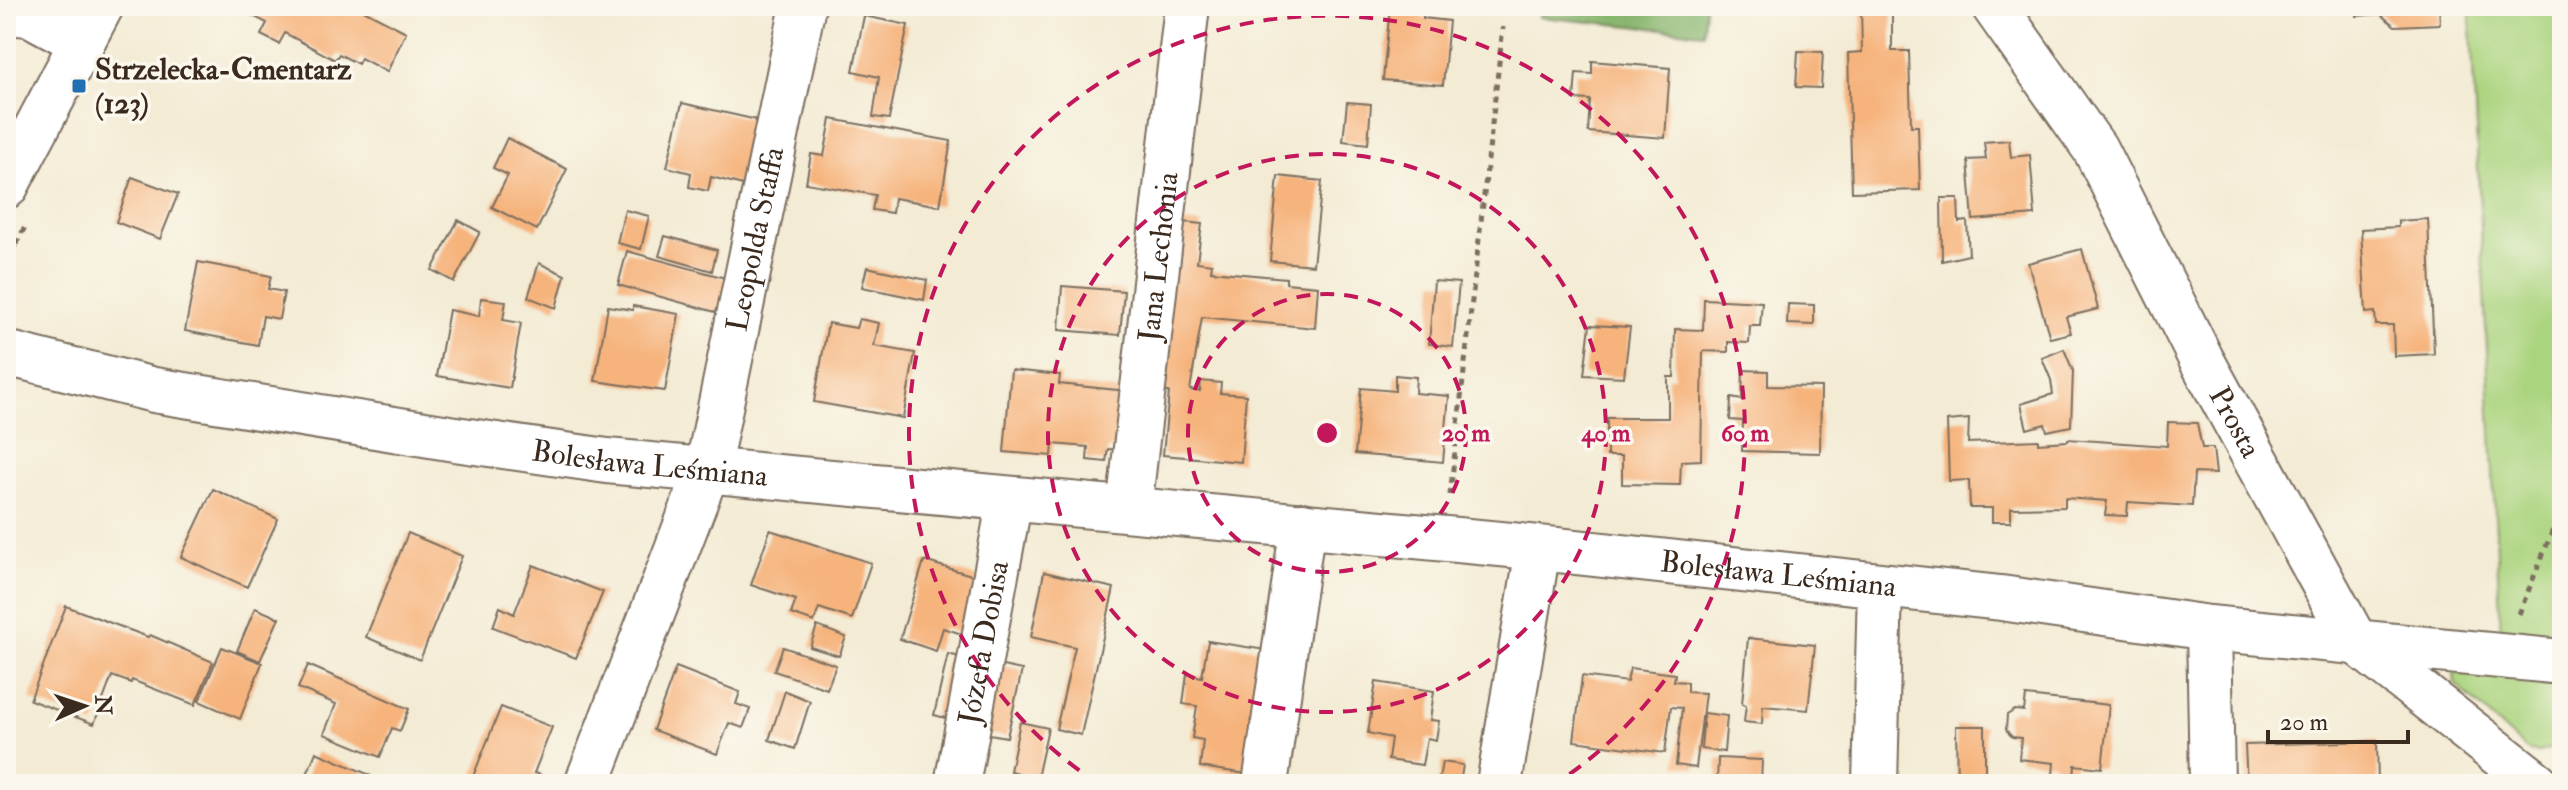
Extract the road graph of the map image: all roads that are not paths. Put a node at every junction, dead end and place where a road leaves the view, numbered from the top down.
1 (803, 6) edge
2 (1187, 6) edge
3 (1994, 6) edge
4 (6, 12) edge
5 (92, 24) edge
6 (6, 186) edge
7 (6, 353) edge
8 (707, 471) junction
9 (1010, 499) junction
10 (1129, 509) junction
11 (1303, 525) junction
12 (1538, 549) junction
13 (1880, 586) junction
14 (2209, 628) junction
15 (2355, 641) junction
16 (2562, 662) edge
17 (587, 784) edge
18 (957, 784) edge
19 (1265, 784) edge
20 (1499, 784) edge
21 (1875, 784) edge
22 (2212, 784) edge
23 (2537, 784) edge

1 - 8 street, Leopolda Staffa
2 - 10 street, Jana Lechonia
3 - 15 street, Prosta
4 - 5 street
5 - 6 street
7 - 8 street, Bolesława Leśmiana
8 - 9 street, Bolesława Leśmiana
8 - 17 street, Leopolda Staffa
9 - 10 street, Bolesława Leśmiana
9 - 18 street, Józefa Dobisa
10 - 11 street, Bolesława Leśmiana
11 - 12 street, Bolesława Leśmiana
11 - 19 street
12 - 13 street, Bolesława Leśmiana
12 - 20 street
13 - 14 street, Bolesława Leśmiana
13 - 21 street
14 - 15 street, Bolesława Leśmiana
14 - 22 street
15 - 16 street, Bolesława Leśmiana
15 - 23 street, Prosta

